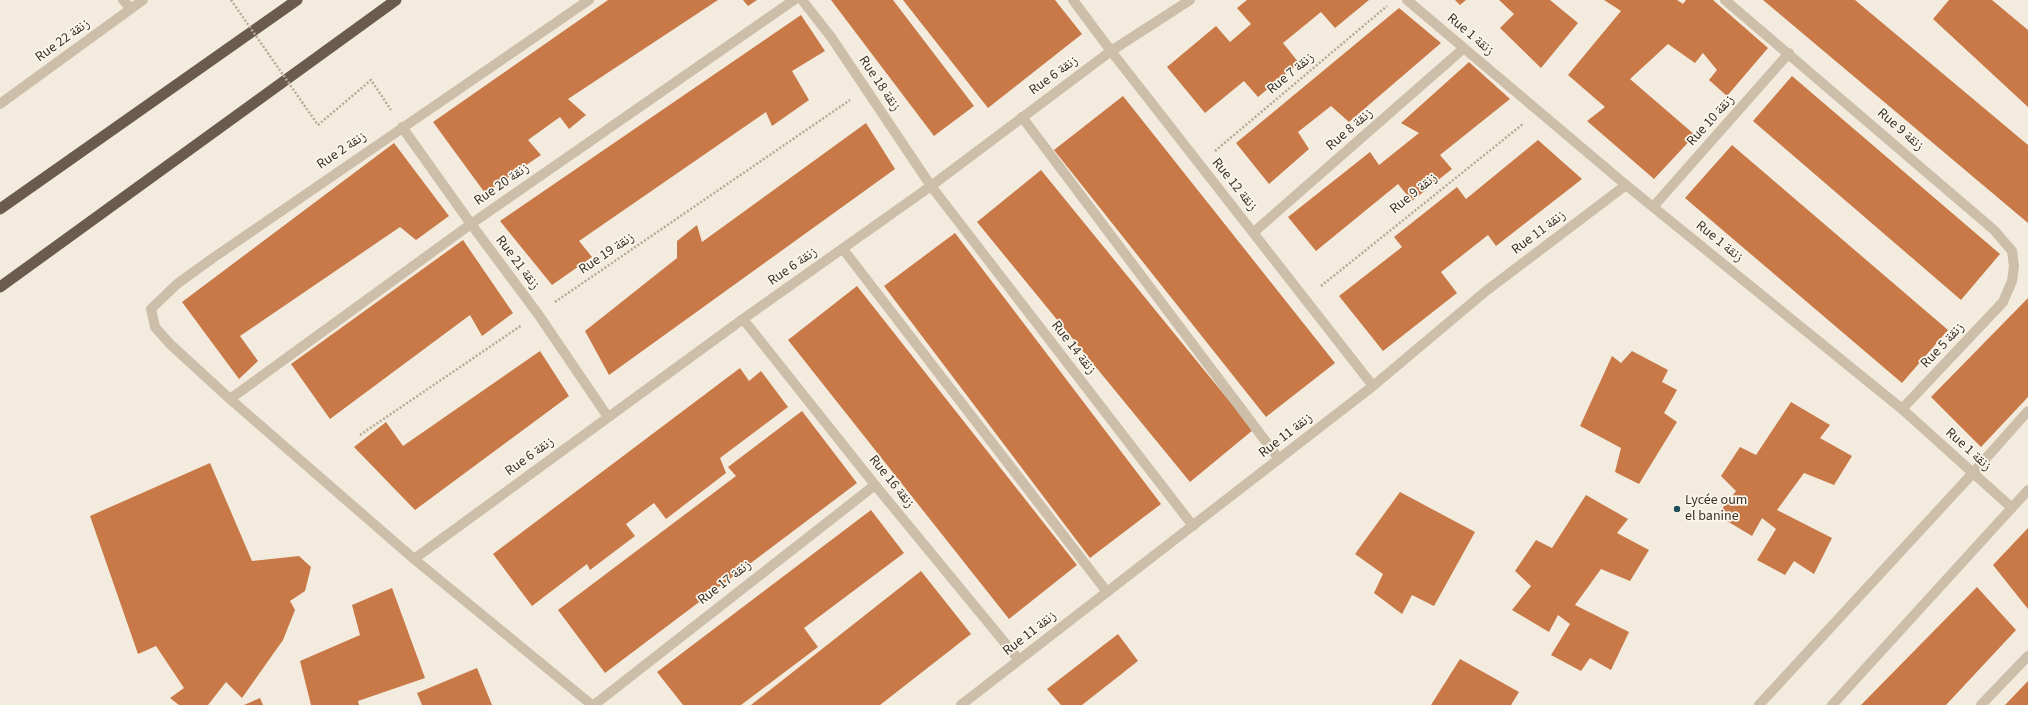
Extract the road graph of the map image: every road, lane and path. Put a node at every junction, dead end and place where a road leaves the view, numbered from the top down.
1 (123, 0) edge
2 (143, 0) edge
3 (231, 0) edge
4 (297, 0) edge
5 (396, 0) edge
6 (589, 0) edge
7 (794, 0) edge
8 (802, 0) edge
9 (1073, 0) edge
10 (1190, 0) edge
11 (1407, 0) edge
12 (1725, 0) edge
13 (1389, 5) dead end
14 (131, 9) junction
15 (1464, 48) junction
16 (1111, 51) junction
17 (1789, 53) junction
18 (866, 90) junction
19 (0, 104) edge
20 (1540, 111) junction
21 (1022, 118) junction
22 (402, 127) junction
23 (1199, 164) junction
24 (1626, 185) junction
25 (931, 186) junction
26 (1653, 207) junction
27 (0, 209) edge
28 (470, 224) junction
29 (1254, 232) junction
30 (843, 249) junction
31 (0, 287) edge
32 (1305, 299) junction
33 (2003, 302) joint
34 (538, 314) junction
35 (743, 319) junction
36 (1373, 386) junction
37 (230, 399) junction
38 (1902, 409) junction
39 (2028, 411) edge
40 (608, 417) junction
41 (360, 436) dead end
42 (1279, 459) junction
43 (1972, 474) junction
44 (874, 485) junction
45 (2028, 490) edge
46 (2012, 508) junction
47 (1193, 526) junction
48 (414, 559) junction
49 (1108, 592) junction
50 (2028, 656) edge
51 (1019, 660) junction
52 (593, 705) edge
53 (961, 705) edge
54 (1758, 705) edge
55 (1832, 705) edge
56 (1981, 705) edge

1 - 14 street
2 - 14 street, Rue 22 زنقة
3 - 22 path, bridge
4 - 27 highway
5 - 31 highway
6 - 22 street, Rue 2 زنقة
7 - 28 street, Rue 20 زنقة
8 - 18 street, Rue 18 زنقة
9 - 16 street, Rue 12 زنقة
10 - 16 street, Rue 6 زنقة
11 - 15 street, Rue 1 زنقة
12 - 17 street, Rue 9 زنقة
13 - 23 path, Rue 7 زنقة
14 - 19 street, Rue 22 زنقة
15 - 20 street, Rue 1 زنقة
15 - 29 street, Rue 8 زنقة
16 - 21 street, Rue 6 زنقة
16 - 23 street, Rue 12 زنقة
17 - 26 street, Rue 10 زنقة
17 - 33 street, Rue 9 زنقة
18 - 25 street, Rue 18 زنقة
18 - 34 path, Rue 19 زنقة
20 - 24 street, Rue 1 زنقة
20 - 32 path, Rue 9 زنقة
21 - 25 street, Rue 6 زنقة
21 - 42 street
22 - 28 street, Rue 21 زنقة
22 - 37 street, Rue 2 زنقة
23 - 29 street, Rue 12 زنقة
24 - 26 street, Rue 1 زنقة
24 - 36 street, Rue 11 زنقة
25 - 30 street, Rue 6 زنقة
25 - 47 street, Rue 14 زنقة
26 - 38 street, Rue 1 زنقة
28 - 34 street, Rue 21 زنقة
28 - 37 street, Rue 20 زنقة
29 - 32 street, Rue 12 زنقة
30 - 35 street, Rue 6 زنقة
30 - 49 street
32 - 36 street, Rue 12 زنقة
33 - 38 street, Rue 5 زنقة
34 - 40 street, Rue 21 زنقة
34 - 41 path, Rue 19 زنقة
35 - 40 street, Rue 6 زنقة
35 - 44 street, Rue 16 زنقة
36 - 42 street, Rue 11 زنقة
37 - 48 street, Rue 2 زنقة
38 - 43 street, Rue 1 زنقة
39 - 43 street
40 - 48 street, Rue 6 زنقة
42 - 47 street, Rue 11 زنقة
43 - 46 street, Rue 1 زنقة
43 - 54 street
44 - 51 street, Rue 16 زنقة
44 - 52 street, Rue 17 زنقة
45 - 46 street
46 - 55 street
47 - 49 street, Rue 11 زنقة
48 - 52 street, Rue 2 زنقة
49 - 51 street, Rue 11 زنقة
50 - 56 street
51 - 53 street, Rue 11 زنقة

